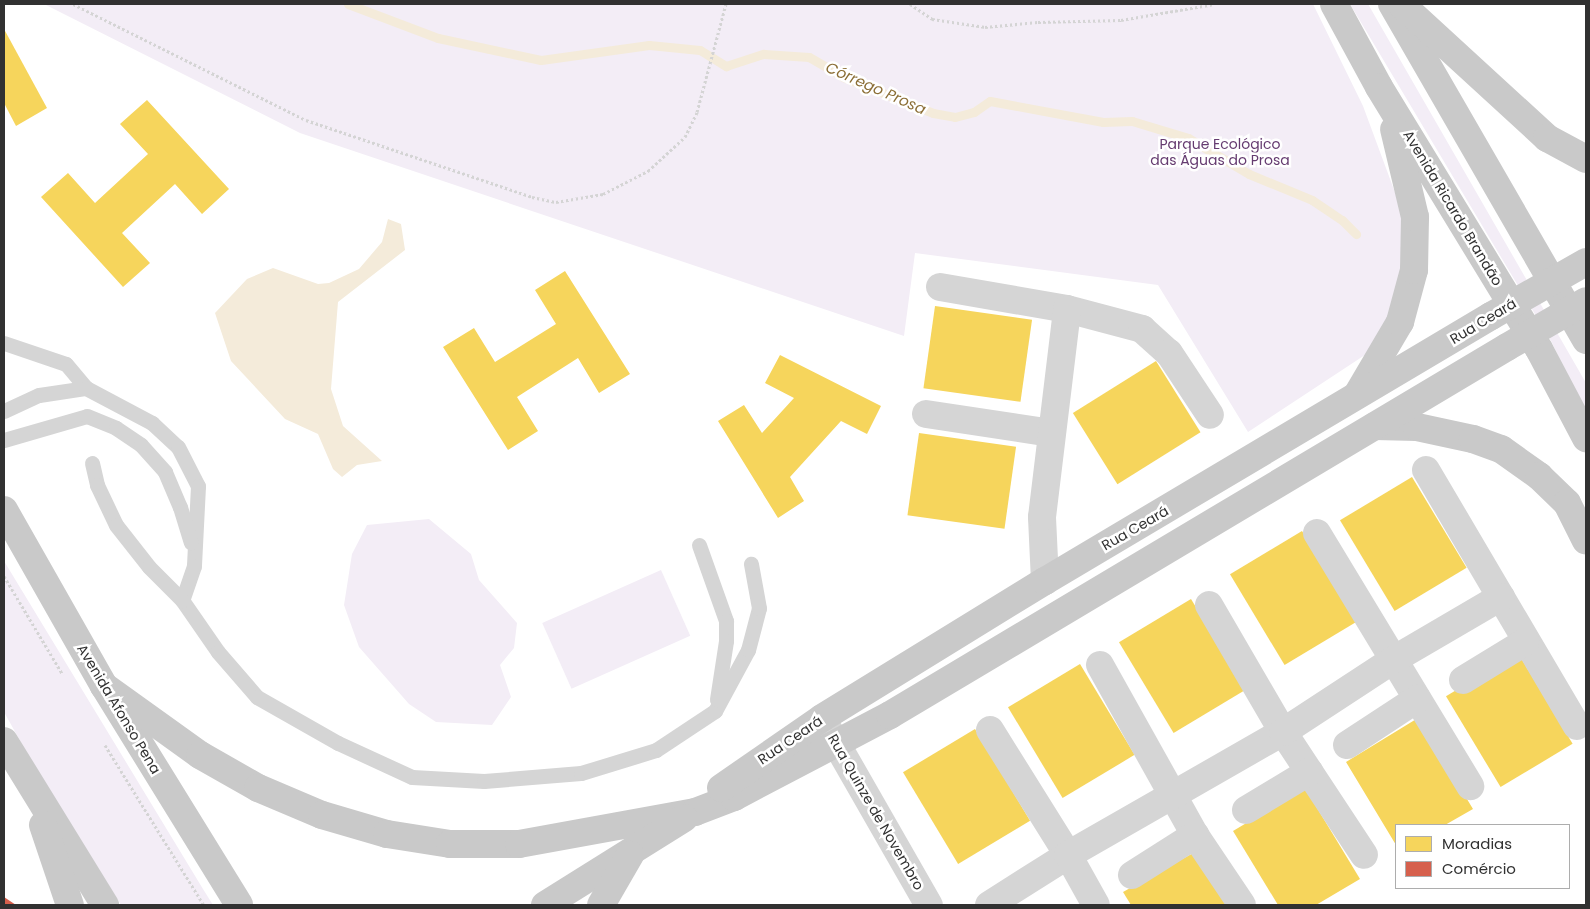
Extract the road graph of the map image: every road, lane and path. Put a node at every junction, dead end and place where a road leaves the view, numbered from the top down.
1 (74, 4) edge
2 (726, 4) edge
3 (910, 4) edge
4 (1215, 4) edge
5 (1334, 4) edge
6 (1392, 4) edge
7 (1401, 4) edge
8 (1379, 87) junction
9 (1586, 159) edge
10 (1586, 262) edge
11 (940, 287) dead end
12 (1586, 301) edge
13 (1067, 309) junction
14 (1586, 340) edge
15 (4, 343) edge
16 (86, 388) junction
17 (1356, 398) junction
18 (4, 411) edge
19 (926, 414) dead end
20 (1210, 415) dead end
21 (1375, 426) junction
22 (1051, 433) junction
23 (1586, 438) edge
24 (4, 440) edge
25 (92, 463) dead end
26 (1426, 470) dead end
27 (4, 510) edge
28 (1318, 533) dead end
29 (1586, 542) edge
30 (699, 545) dead end
31 (194, 553) junction
32 (751, 564) dead end
33 (1045, 581) junction
34 (1501, 597) junction
35 (182, 600) junction
36 (1209, 605) dead end
37 (1526, 642) junction
38 (1393, 660) junction
39 (1100, 665) dead end
40 (1463, 680) dead end
41 (104, 686) junction
42 (1417, 699) junction
43 (715, 711) junction
44 (822, 718) junction
45 (1576, 726) dead end
46 (990, 730) dead end
47 (1283, 732) junction
48 (837, 742) junction
49 (1347, 745) dead end
50 (11, 752) edge
51 (1309, 772) junction
52 (1470, 786) dead end
53 (1172, 795) junction
54 (1246, 810) dead end
55 (695, 812) junction
56 (1195, 835) junction
57 (632, 852) junction
58 (1068, 855) junction
59 (1364, 855) dead end
60 (1132, 875) dead end
61 (1088, 903) edge
62 (70, 905) edge
63 (105, 905) edge
64 (239, 905) edge
65 (544, 905) edge
66 (601, 905) edge
67 (929, 905) edge
68 (989, 905) edge
69 (1242, 905) edge

1 - 2 path
3 - 4 path
5 - 8 main road, Avenida Ricardo Brandão
6 - 14 main road
7 - 9 main road
8 - 17 main road
8 - 23 main road, Avenida Ricardo Brandão
10 - 17 main road, Rua Ceará, bridge
11 - 13 street
12 - 21 main road, Rua Ceará, bridge
13 - 20 street
13 - 22 street
15 - 16 lane
16 - 18 lane
16 - 31 lane
17 - 33 main road, Rua Ceará
19 - 22 street
21 - 29 main road
21 - 48 main road, Rua Ceará
22 - 33 street
24 - 31 lane
25 - 35 lane
26 - 34 street
27 - 41 main road, Avenida Afonso Pena
28 - 38 street
30 - 43 lane
31 - 35 lane
32 - 43 lane
33 - 44 main road, Rua Ceará
34 - 37 street
34 - 38 street
35 - 43 lane
36 - 47 street
37 - 40 street
37 - 45 street
38 - 42 street
38 - 47 street
39 - 53 street
41 - 55 main road
41 - 64 main road, Avenida Afonso Pena
42 - 49 street
42 - 52 street
44 - 48 street, Rua Quinze de Novembro
44 - 55 main road, Rua Ceará
46 - 58 street
47 - 51 street
47 - 53 street
48 - 55 main road, Rua Ceará
48 - 67 street, Rua Quinze de Novembro
50 - 62 main road
50 - 63 main road
51 - 54 street
51 - 59 street
53 - 56 street
53 - 58 street
55 - 57 main road, Rua Ceará
56 - 60 street
56 - 69 street
57 - 65 main road, Rua Ceará
57 - 66 main road
58 - 61 street
58 - 68 street

